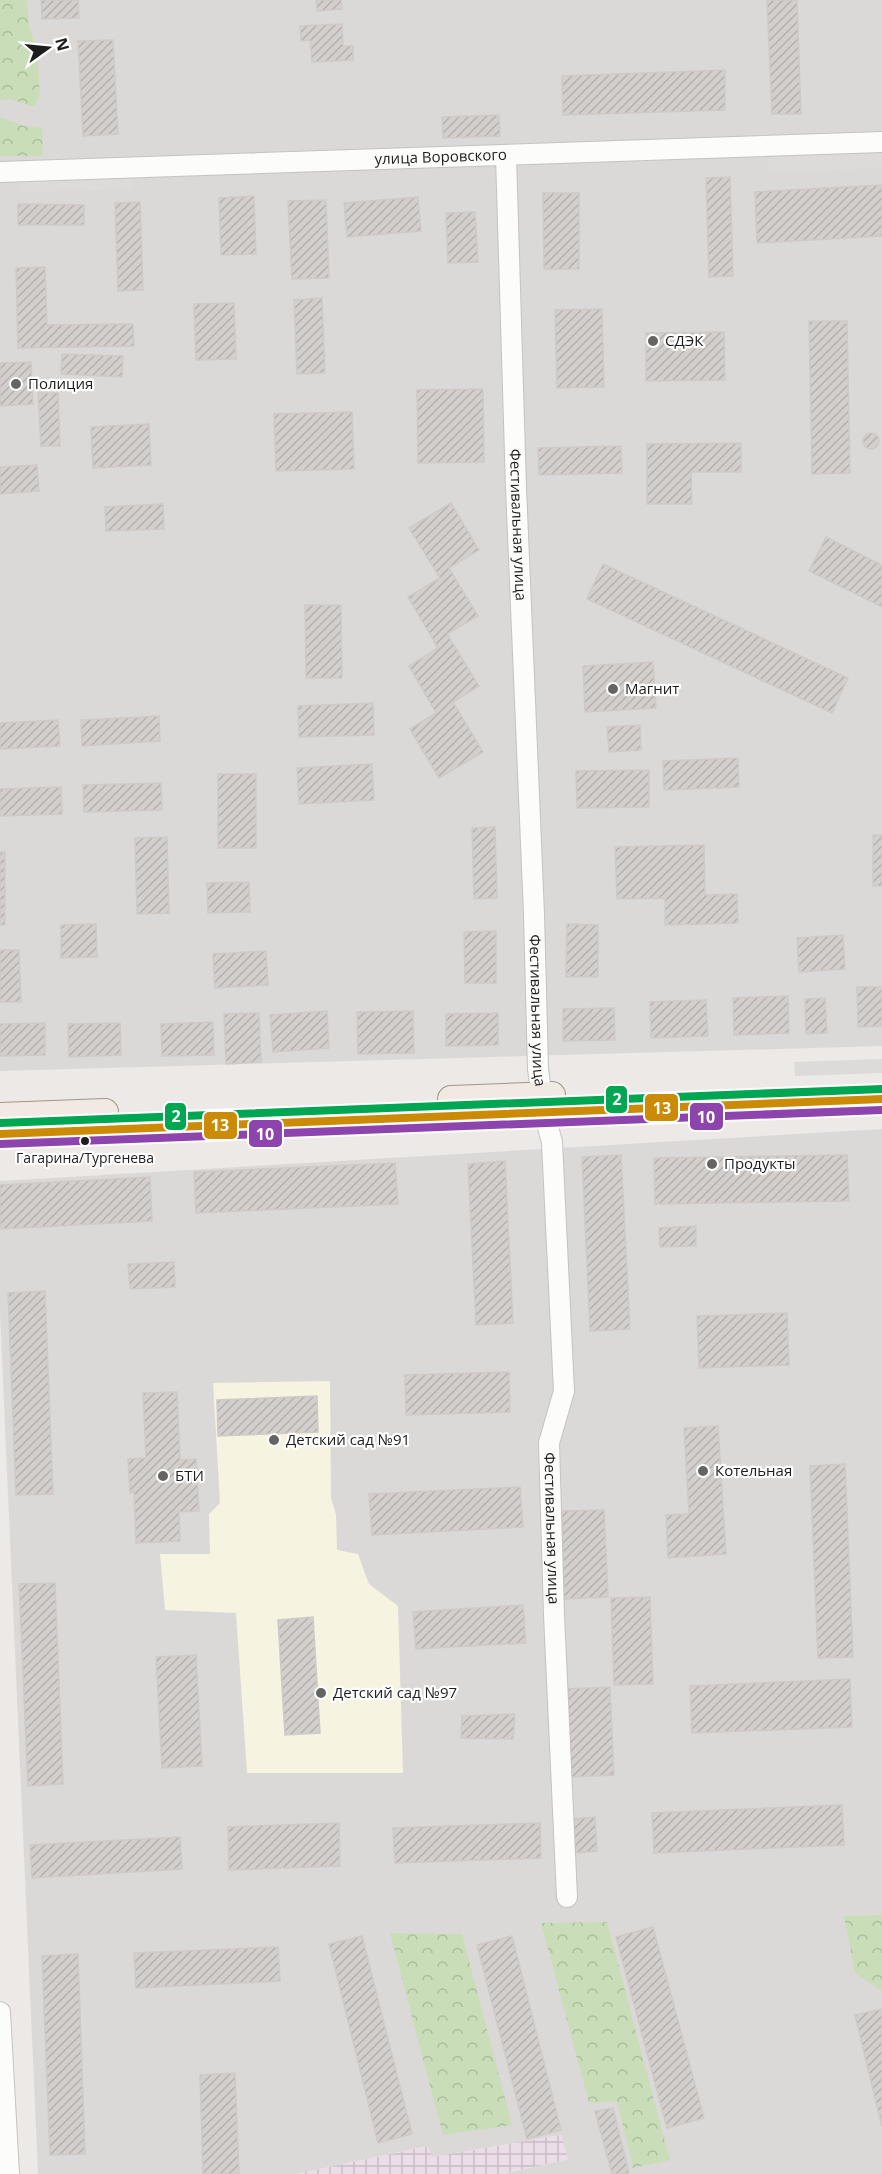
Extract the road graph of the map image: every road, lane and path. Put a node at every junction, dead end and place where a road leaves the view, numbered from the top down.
1 (882, 142) edge
2 (506, 156) junction
3 (0, 172) edge
4 (882, 1081) edge
5 (882, 1099) edge
6 (542, 1104) junction
7 (0, 1116) edge
8 (0, 1134) edge
9 (567, 1897) dead end
10 (0, 2012) edge
11 (9, 2174) edge

1 - 2 street, улица Воровского
2 - 3 street, улица Воровского
2 - 6 street, Фестивальная улица
4 - 6 main road
5 - 6 main road
6 - 7 main road
6 - 8 main road
6 - 9 street, Фестивальная улица
10 - 11 street

